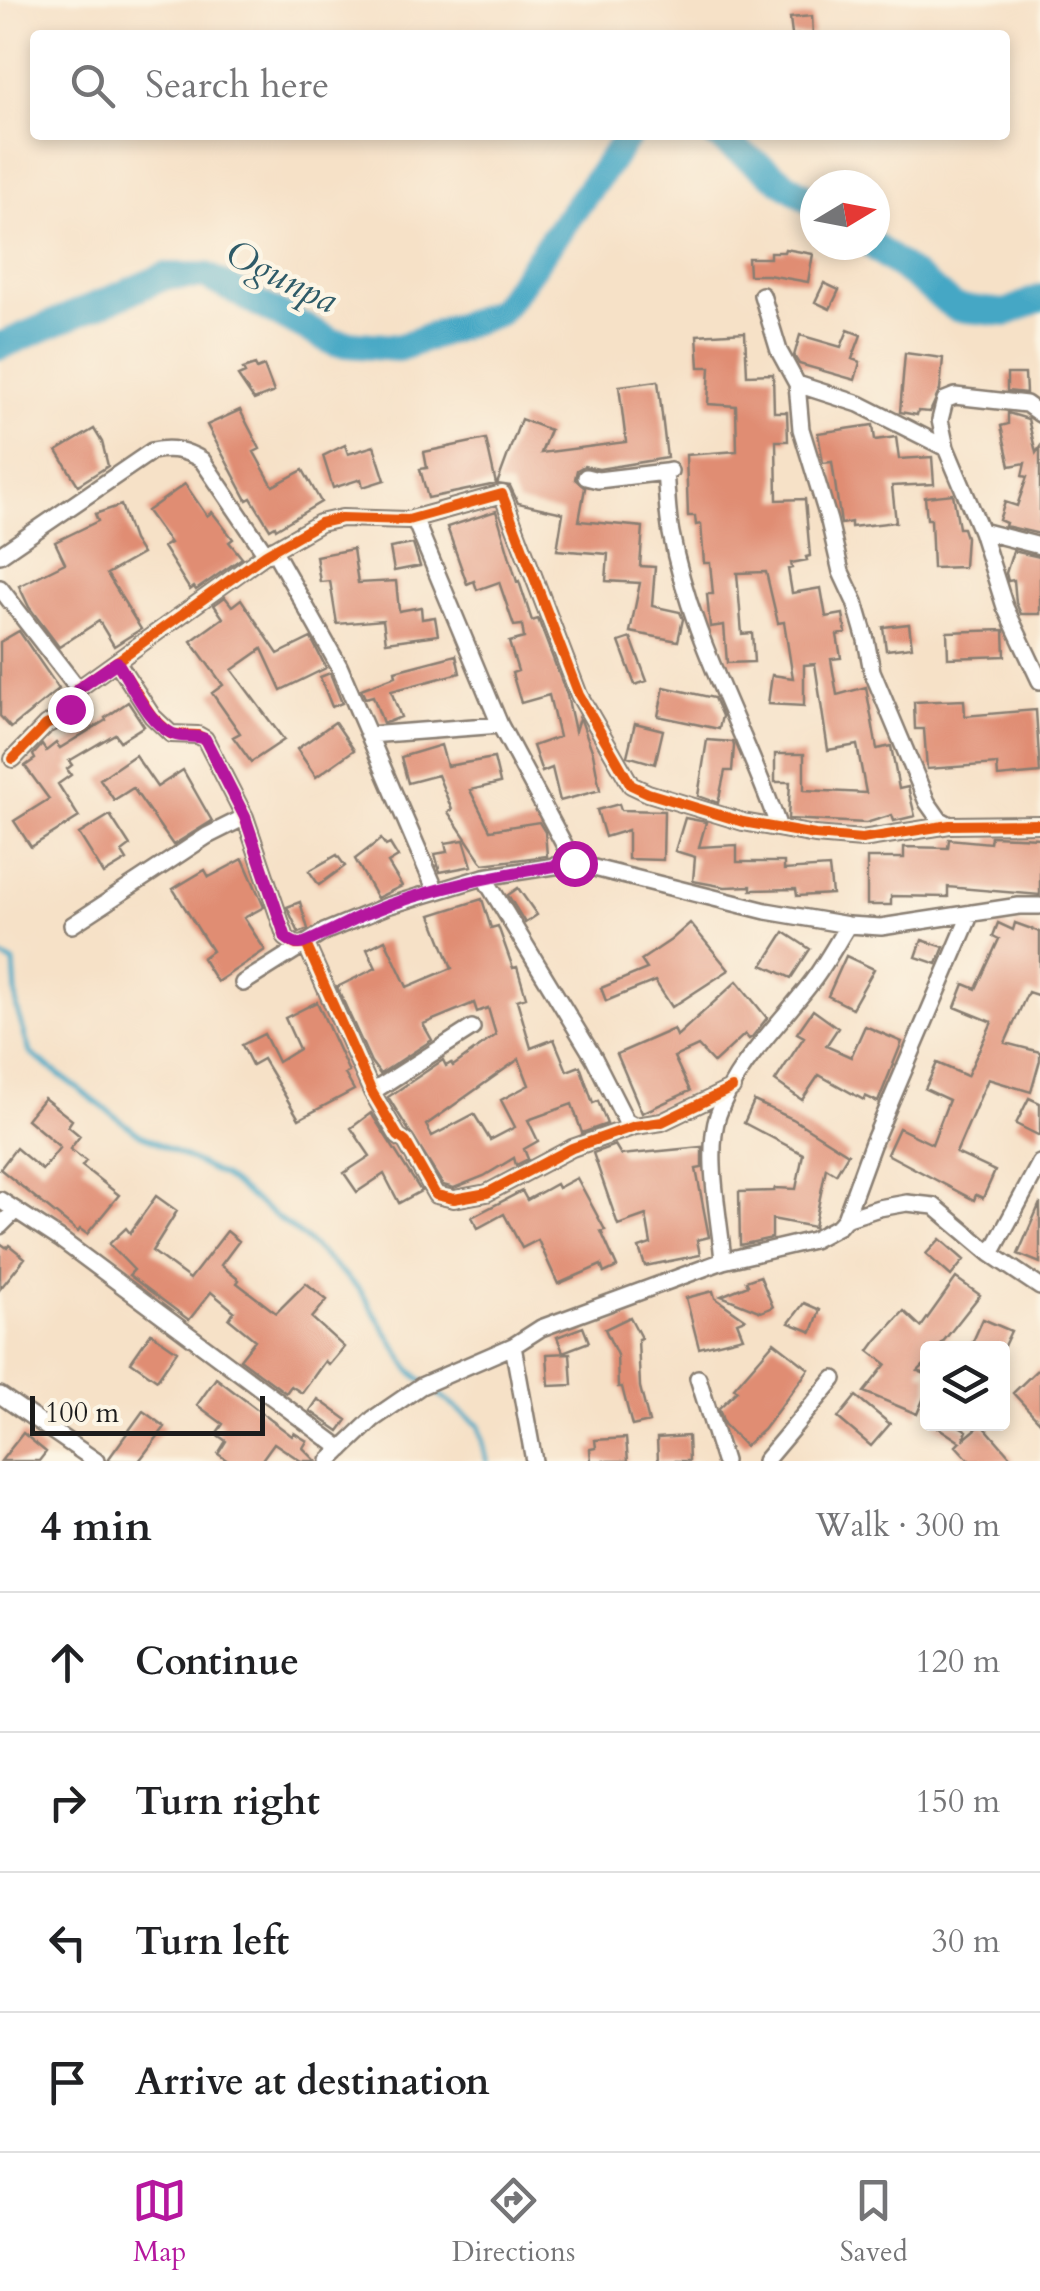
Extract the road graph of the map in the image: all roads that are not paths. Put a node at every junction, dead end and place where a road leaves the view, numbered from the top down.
1 (762, 295) dead end
2 (797, 384) junction
3 (1040, 414) edge
4 (946, 448) junction
5 (586, 477) dead end
6 (414, 518) junction
7 (981, 531) junction
8 (1040, 546) edge
9 (270, 552) junction
10 (0, 555) edge
11 (0, 588) edge
12 (117, 662) junction
13 (1040, 681) edge
14 (78, 689) junction
15 (500, 724) junction
16 (368, 735) junction
17 (13, 759) dead end
18 (245, 817) junction
19 (1040, 824) edge
20 (950, 825) junction
21 (779, 828) junction
22 (574, 863) junction
23 (484, 877) junction
24 (436, 891) junction
25 (1040, 906) edge
26 (971, 913) junction
27 (72, 925) dead end
28 (848, 925) junction
29 (306, 944) junction
30 (243, 984) dead end
31 (472, 1028) dead end
32 (732, 1088) junction
33 (372, 1092) junction
34 (704, 1103) junction
35 (718, 1116) junction
36 (635, 1126) junction
37 (1040, 1162) edge
38 (0, 1200) edge
39 (16, 1211) junction
40 (845, 1219) junction
41 (0, 1226) edge
42 (991, 1254) junction
43 (722, 1260) junction
44 (1040, 1287) edge
45 (513, 1346) junction
46 (698, 1378) dead end
47 (834, 1378) dead end
48 (0, 1396) edge
49 (336, 1456) edge
50 (96, 1461) edge
51 (534, 1461) edge
52 (724, 1461) edge
53 (765, 1461) edge

1 - 2 street
2 - 4 street
2 - 20 street
3 - 4 street
4 - 7 street
5 - 21 street
6 - 9 street
6 - 15 street
6 - 21 street
7 - 8 street
7 - 13 street
9 - 10 street
9 - 12 street
9 - 16 street
11 - 14 street
12 - 14 street
12 - 18 street
14 - 17 street
15 - 16 street
15 - 22 street
16 - 24 street
18 - 27 street
18 - 29 street
19 - 20 street
20 - 21 street
22 - 23 street
22 - 28 street
23 - 24 street
23 - 36 street
24 - 29 street
25 - 26 street
26 - 28 street
26 - 40 street
28 - 32 street
29 - 30 street
29 - 33 street
31 - 33 street
32 - 34 street
32 - 35 street
33 - 36 street
34 - 35 street
34 - 36 street
35 - 43 street
37 - 42 street
38 - 39 street
39 - 41 street
39 - 49 street
40 - 42 street
40 - 43 street
42 - 44 street
43 - 45 street
45 - 49 street
45 - 51 street
46 - 52 street
47 - 53 street
48 - 50 street

